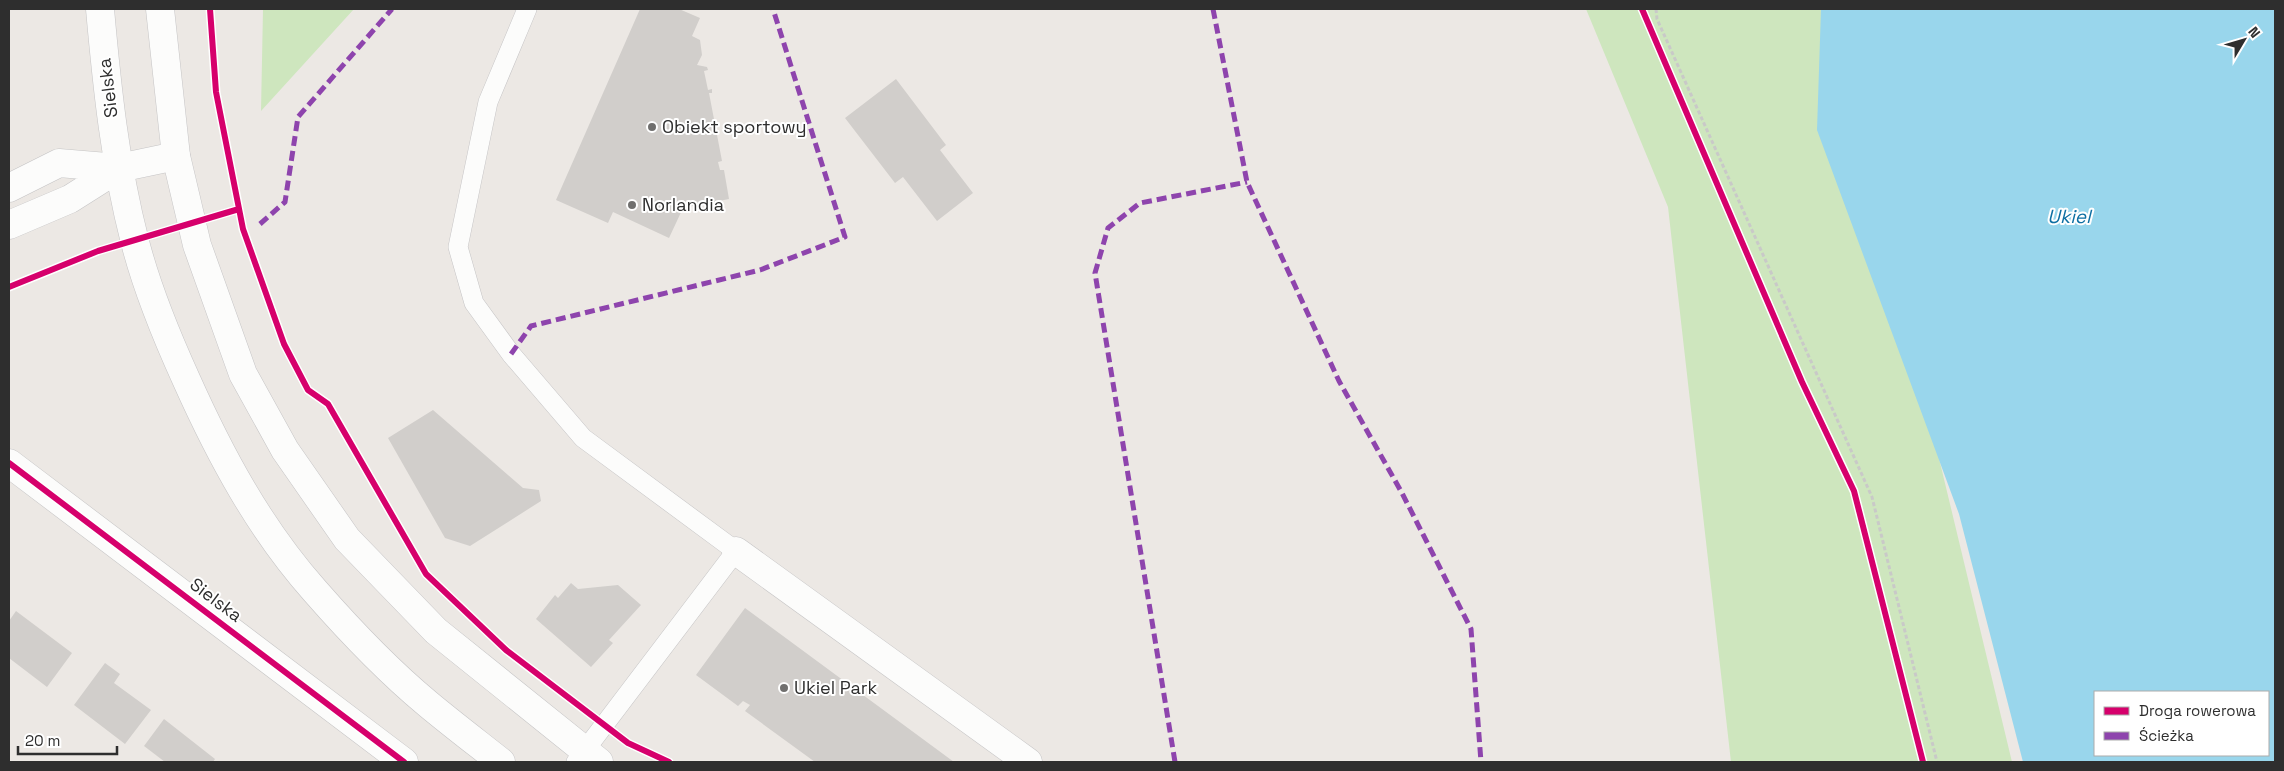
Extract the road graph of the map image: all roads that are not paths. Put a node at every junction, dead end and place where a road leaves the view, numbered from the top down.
1 (100, 9) edge
2 (160, 9) edge
3 (527, 9) edge
4 (176, 156) junction
5 (119, 168) junction
6 (9, 188) edge
7 (9, 226) edge
8 (9, 463) edge
9 (736, 551) junction
10 (587, 759) edge
11 (404, 762) edge
12 (501, 762) edge
13 (1028, 762) edge

1 - 5 main road, Sielska
2 - 4 main road
3 - 9 lane
4 - 5 main road
4 - 10 main road
5 - 6 main road
5 - 7 main road
5 - 12 main road, Sielska
8 - 11 main road, Sielska
9 - 10 lane
9 - 13 main road

